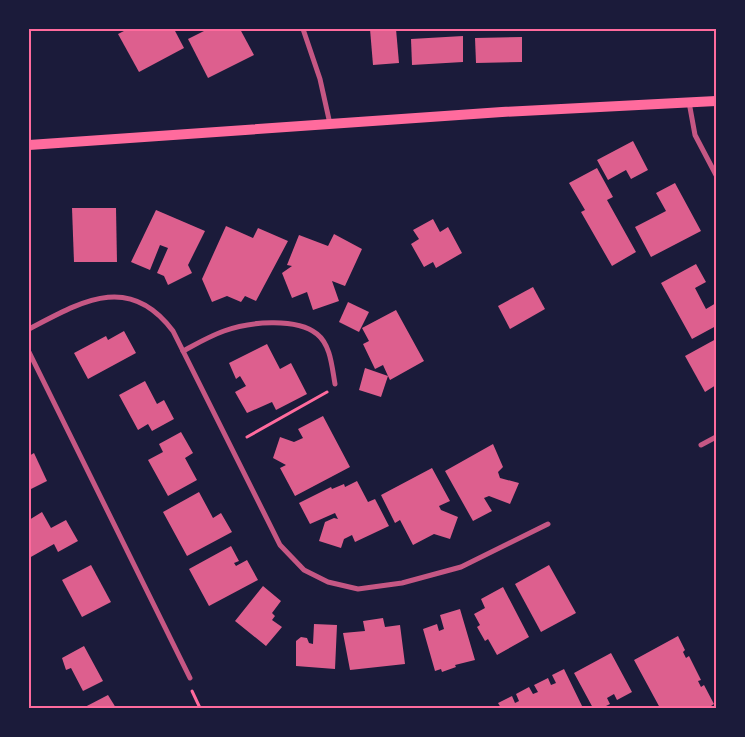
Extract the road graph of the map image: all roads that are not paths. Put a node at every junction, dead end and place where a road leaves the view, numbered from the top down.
1 (303, 29) edge
2 (716, 101) edge
3 (688, 102) junction
4 (330, 124) junction
5 (29, 145) edge
6 (716, 175) edge
7 (29, 329) edge
8 (183, 351) junction
9 (29, 352) edge
10 (335, 384) road end
11 (716, 437) edge
12 (700, 445) dead end
13 (548, 524) dead end
14 (190, 678) road end

1 - 4 street
2 - 3 main road
3 - 4 main road
3 - 6 street
4 - 5 main road
7 - 8 street
8 - 10 street
8 - 13 street
9 - 14 street
11 - 12 street

